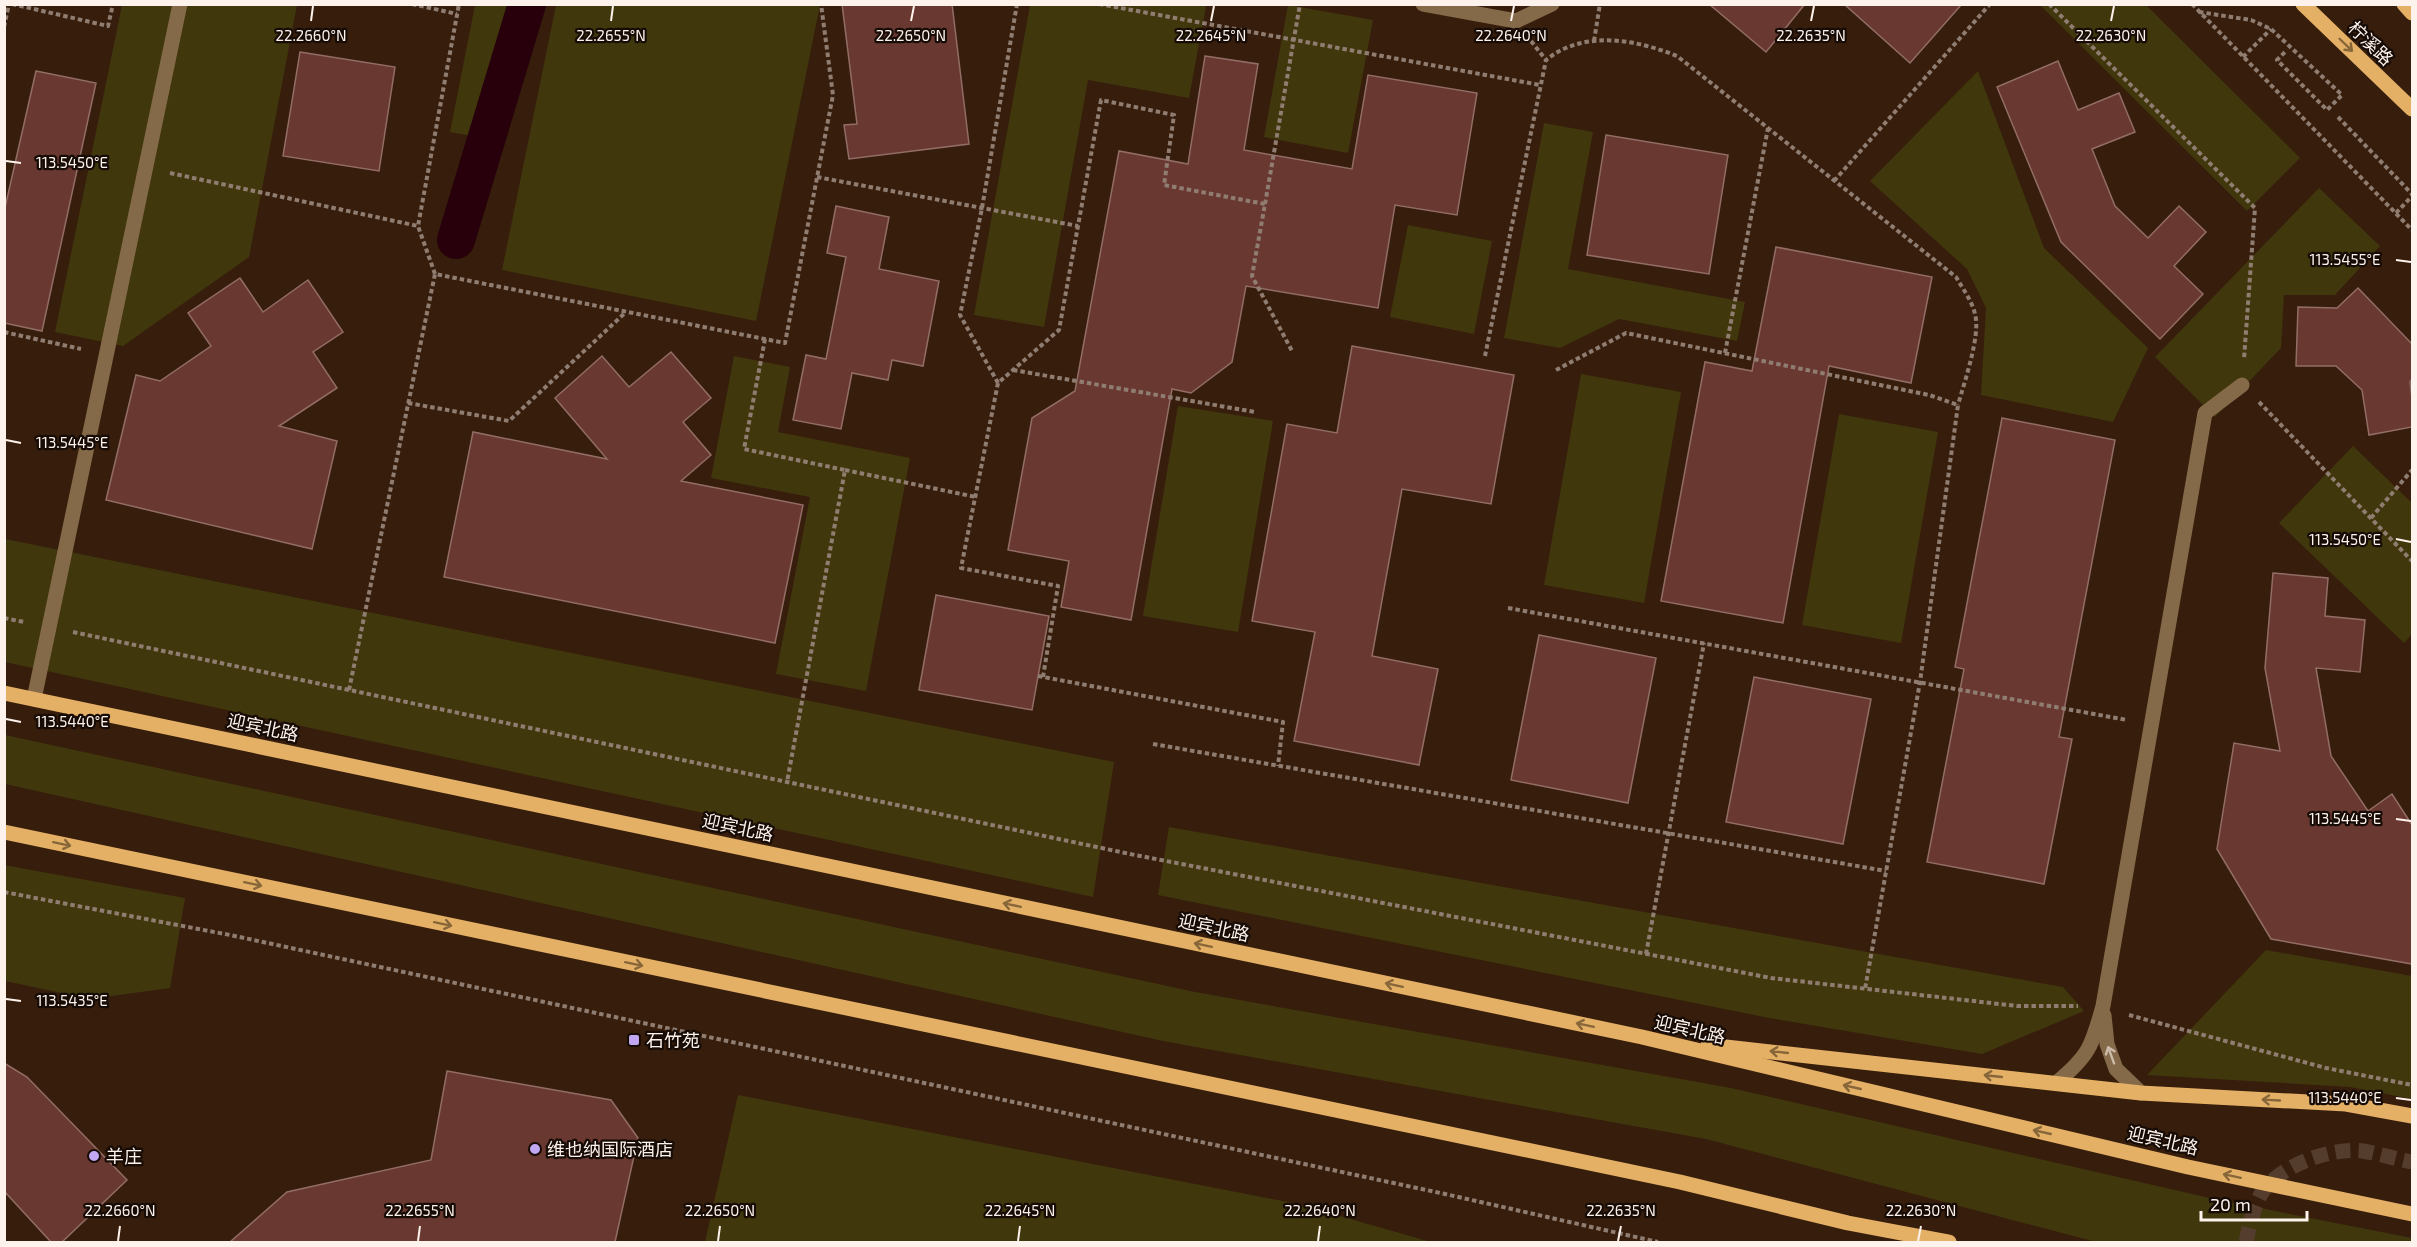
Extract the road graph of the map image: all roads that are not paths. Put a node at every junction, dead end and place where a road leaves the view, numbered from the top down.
1 (180, 4) edge
2 (1423, 4) edge
3 (1552, 4) edge
4 (2304, 4) edge
5 (2404, 4) edge
6 (2412, 13) edge
7 (2412, 109) edge
8 (2242, 385) road end
9 (4, 693) edge
10 (34, 699) junction
11 (4, 832) edge
12 (2103, 1006) junction
13 (1642, 1037) junction
14 (2056, 1083) junction
15 (2141, 1093) junction
16 (2412, 1116) edge
17 (2412, 1214) edge
18 (1848, 1223) junction
19 (1911, 1242) edge
20 (1949, 1242) edge

1 - 10 street
2 - 3 street
4 -> 7 main road, 柠溪路
5 - 6 main road
8 - 12 street
9 - 10 main road, 迎宾北路
13 -> 10 main road, 迎宾北路
11 -> 18 main road
12 - 14 street
15 -> 12 street
14 -> 13 main road
17 -> 13 main road, 迎宾北路
14 - 15 main road
16 -> 15 main road
18 - 19 main road
18 - 20 main road

